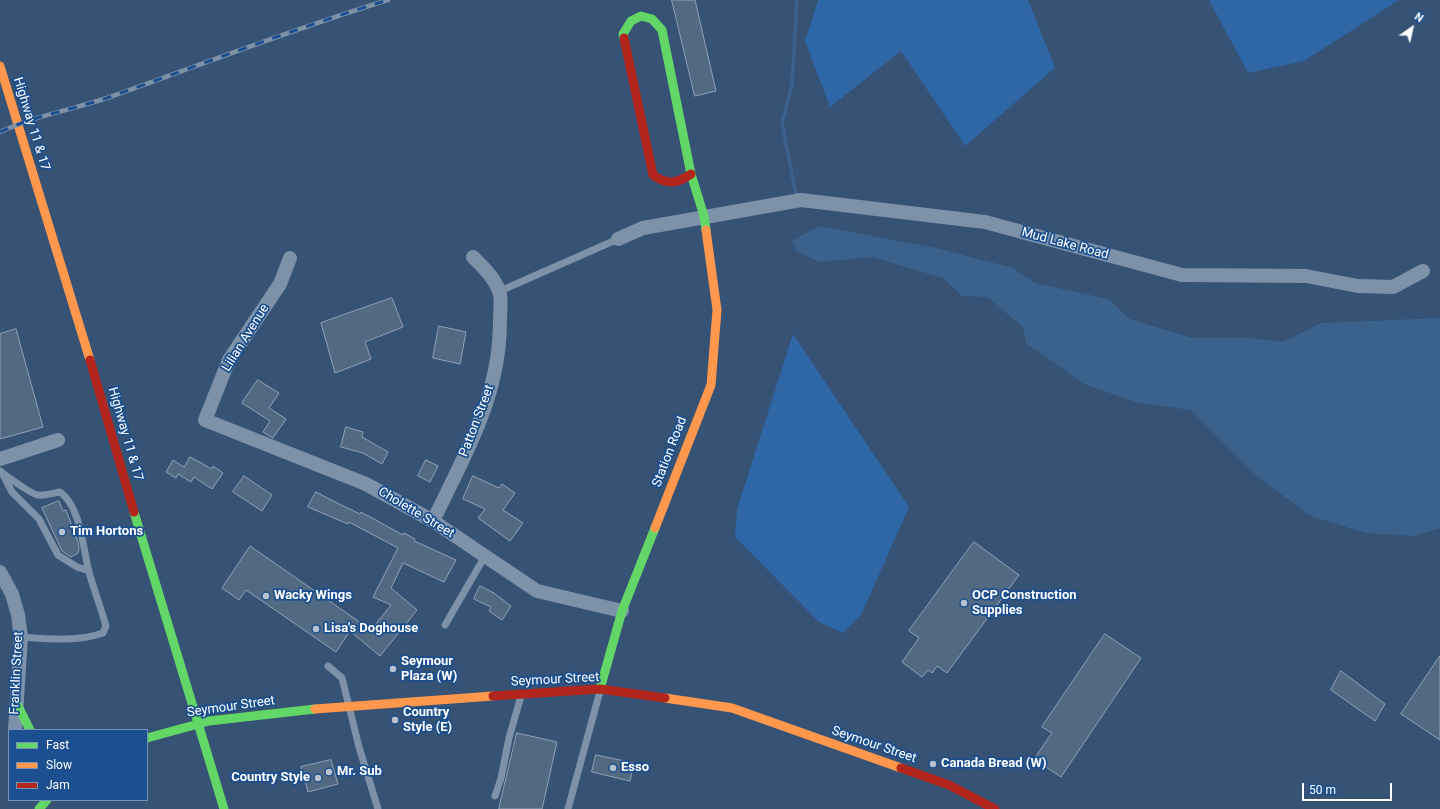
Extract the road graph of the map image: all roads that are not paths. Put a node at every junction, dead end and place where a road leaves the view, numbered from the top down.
1 (0, 66) edge
2 (691, 174) junction
3 (704, 216) junction
4 (618, 239) joint
5 (473, 257) dead end
6 (290, 258) dead end
7 (1423, 271) dead end
8 (500, 292) junction
9 (204, 420) joint
10 (58, 440) dead end
11 (1, 468) edge
12 (433, 521) junction
13 (485, 556) junction
14 (89, 571) junction
15 (0, 572) edge
16 (622, 611) junction
17 (445, 625) dead end
18 (21, 637) junction
19 (328, 666) dead end
20 (600, 689) junction
21 (521, 694) junction
22 (17, 704) junction
23 (349, 705) junction
24 (198, 723) junction
25 (15, 729) edge
26 (30, 729) edge
27 (148, 738) edge
28 (494, 796) dead end
29 (46, 801) edge
30 (39, 809) edge
31 (224, 809) edge
32 (378, 809) edge
33 (568, 809) edge
34 (995, 809) edge

1 - 24 main road, Highway 11 & 17
2 - 2 main road, Station Road
2 - 3 main road, Station Road
3 - 4 street
3 - 7 street, Mud Lake Road
3 - 16 main road, Station Road
4 - 8 lane
5 - 8 street, Patton Street
6 - 9 street, Lilian Avenue
8 - 12 street, Patton Street
9 - 12 street, Cholette Street
10 - 11 street
11 - 14 lane
11 - 14 lane
12 - 13 street, Cholette Street
13 - 16 street, Cholette Street
13 - 17 lane
14 - 18 lane
15 - 18 street, Franklin Street
16 - 20 main road, Station Road
18 - 22 street, Franklin Street
19 - 23 lane
20 - 21 main road, Seymour Street
20 - 33 lane
20 - 34 main road, Seymour Street
21 - 23 main road, Seymour Street
21 - 28 lane
22 - 25 street, Franklin Street
22 - 26 main road
23 - 24 main road, Seymour Street
23 - 32 lane
24 - 27 main road, Seymour Street
24 - 31 main road, Highway 11 & 17
29 - 30 main road

